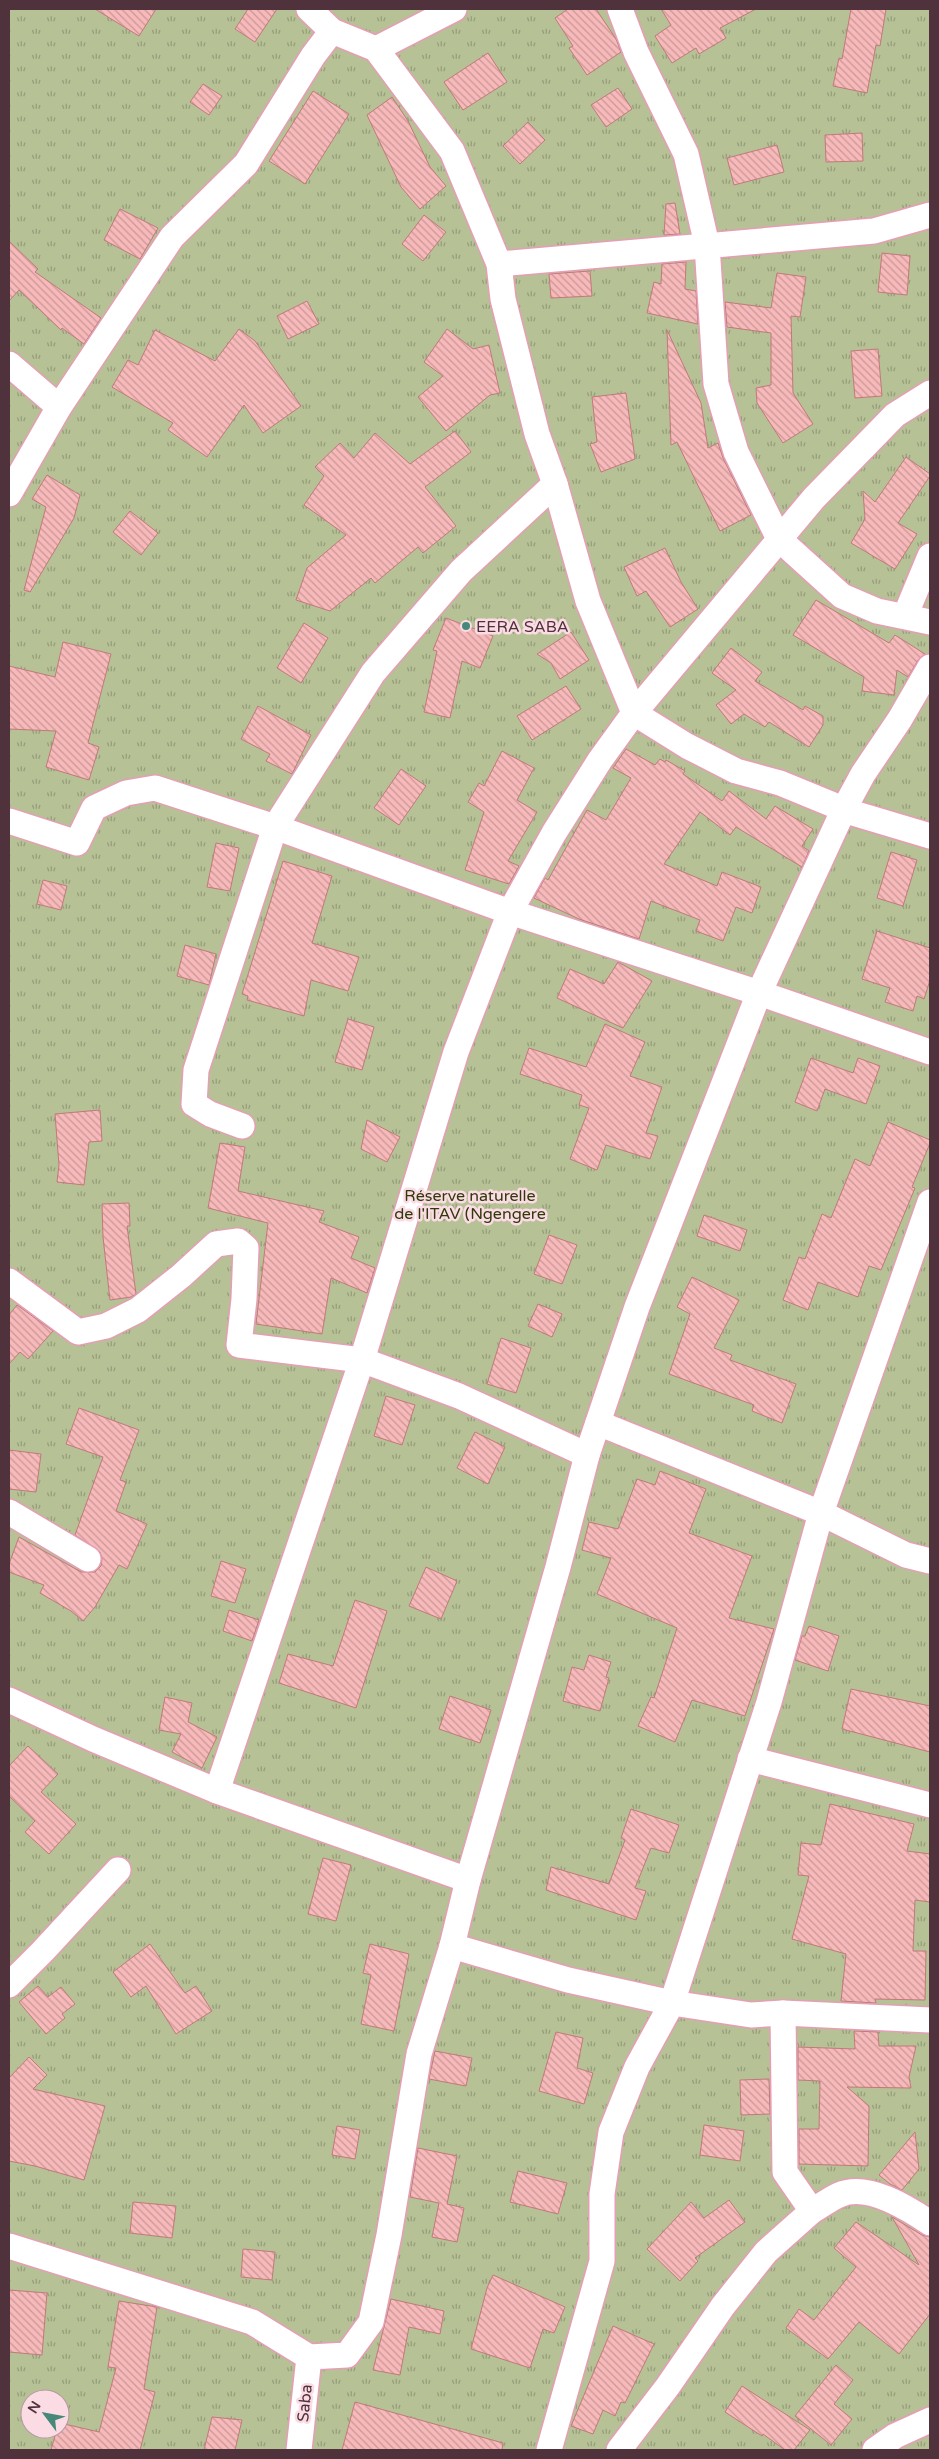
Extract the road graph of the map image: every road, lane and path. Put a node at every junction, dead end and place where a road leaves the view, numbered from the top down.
1 (309, 9) edge
2 (454, 9) edge
3 (620, 9) edge
4 (332, 31) junction
5 (376, 49) junction
6 (930, 215) edge
7 (708, 245) junction
8 (499, 264) junction
9 (9, 364) edge
10 (930, 393) edge
11 (59, 407) junction
12 (555, 484) junction
13 (9, 494) edge
14 (779, 539) junction
15 (930, 556) edge
16 (905, 616) junction
17 (930, 622) edge
18 (930, 667) edge
19 (634, 713) junction
20 (844, 809) junction
21 (9, 821) edge
22 (275, 827) junction
23 (930, 836) edge
24 (510, 912) junction
25 (760, 993) junction
26 (930, 1052) edge
27 (242, 1126) dead end
28 (930, 1202) edge
29 (9, 1281) edge
30 (362, 1360) junction
31 (598, 1422) junction
32 (587, 1456) junction
33 (9, 1512) edge
34 (822, 1513) junction
35 (88, 1559) dead end
36 (930, 1561) edge
37 (9, 1700) edge
38 (750, 1759) junction
39 (217, 1790) junction
40 (930, 1805) edge
41 (118, 1870) dead end
42 (468, 1880) junction
43 (452, 1946) junction
44 (9, 1985) edge
45 (672, 2003) junction
46 (783, 2013) junction
47 (930, 2020) edge
48 (812, 2211) junction
49 (930, 2223) edge
50 (9, 2246) edge
51 (309, 2356) junction
52 (930, 2420) edge
53 (299, 2450) edge
54 (549, 2450) edge
55 (619, 2450) edge
56 (875, 2450) edge

1 - 4 street
2 - 5 street
3 - 7 street
4 - 5 street
4 - 11 street
5 - 8 street
6 - 7 street
7 - 8 street
7 - 14 street
8 - 12 street
9 - 11 street
10 - 14 street
11 - 13 street
12 - 19 street
12 - 22 street
14 - 16 street
14 - 19 street
15 - 16 street
16 - 17 street
18 - 20 street
19 - 20 street
19 - 24 street
20 - 23 street
20 - 25 street
21 - 22 street
22 - 24 street
22 - 27 street
24 - 25 street
24 - 30 street
25 - 26 street
25 - 31 street
28 - 34 street
29 - 30 street
30 - 32 street
30 - 39 street
31 - 32 street
31 - 34 street
32 - 42 street
33 - 35 street
34 - 36 street
34 - 38 street
37 - 39 street
38 - 40 street
38 - 45 street
39 - 42 street
41 - 44 street
42 - 43 street
43 - 45 street
43 - 51 street
45 - 46 street
45 - 54 street
46 - 47 street
46 - 48 street
48 - 49 street
48 - 55 street
50 - 51 street
51 - 53 street, Saba
52 - 56 street

